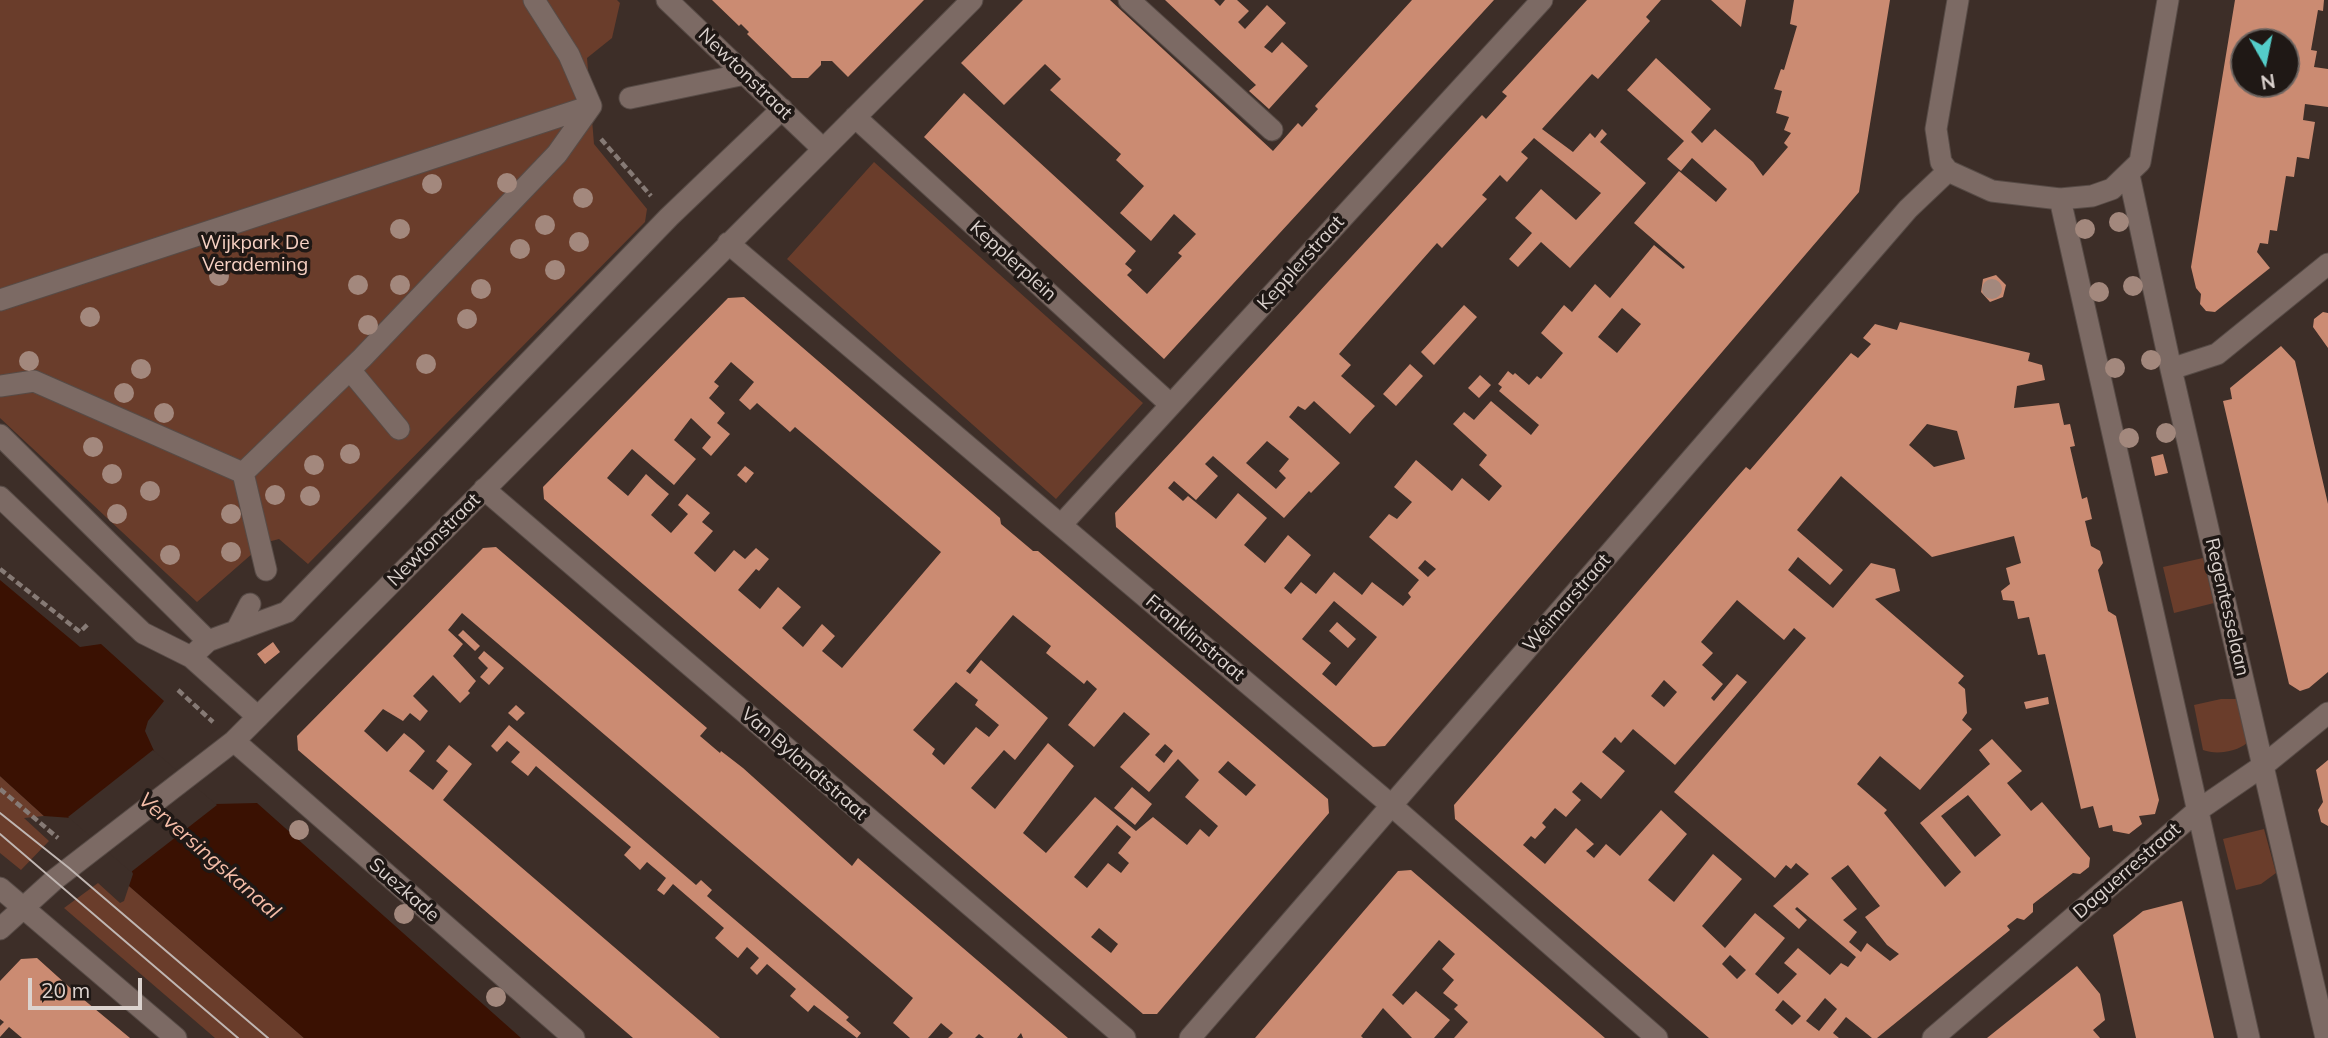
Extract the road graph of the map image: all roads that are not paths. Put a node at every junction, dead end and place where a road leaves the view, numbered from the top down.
1 (534, 0) edge
2 (667, 0) edge
3 (972, 0) edge
4 (1129, 0) edge
5 (1542, 0) edge
6 (1958, 0) edge
7 (2168, 0) edge
8 (745, 74) junction
9 (630, 98) dead end
10 (591, 106) junction
11 (782, 109) junction
12 (855, 117) junction
13 (1272, 130) dead end
14 (823, 149) junction
15 (1948, 171) junction
16 (2129, 175) junction
17 (2060, 199) junction
18 (729, 243) junction
19 (2328, 264) edge
20 (0, 300) edge
21 (2171, 369) junction
22 (350, 370) junction
23 (0, 386) edge
24 (1171, 405) junction
25 (400, 429) dead end
26 (0, 435) edge
27 (243, 473) junction
28 (484, 489) junction
29 (0, 497) edge
30 (1061, 525) junction
31 (266, 570) dead end
32 (250, 604) dead end
33 (236, 631) junction
34 (208, 641) junction
35 (191, 657) junction
36 (2328, 713) edge
37 (258, 717) junction
38 (234, 741) junction
39 (2264, 765) junction
40 (1391, 805) junction
41 (2197, 811) junction
42 (0, 888) edge
43 (22, 906) junction
44 (0, 929) edge
45 (176, 1038) edge
46 (574, 1038) edge
47 (1125, 1038) edge
48 (1190, 1038) edge
49 (1657, 1038) edge
50 (1933, 1038) edge
51 (2249, 1038) edge
52 (2326, 1038) edge

1 - 10 street
2 - 8 street, Newtonstraat
3 - 12 street, Newtonstraat
4 - 13 street
5 - 24 street, Kepplerstraat
6 - 15 street
7 - 16 street
8 - 9 street
8 - 11 street, Newtonstraat
10 - 20 street
10 - 22 street
11 - 14 street, Newtonstraat
11 - 33 street
12 - 14 street, Newtonstraat
12 - 24 street, Kepplerplein
14 - 18 street, Newtonstraat
15 - 17 street
15 - 40 street, Weimarstraat
16 - 17 street
16 - 21 street, Regentesselaan
17 - 41 street
18 - 28 street, Newtonstraat
18 - 30 street, Franklinstraat
19 - 21 street
21 - 39 street, Regentesselaan
22 - 25 street
22 - 27 street
23 - 27 street
24 - 30 street, Kepplerstraat
26 - 34 street
27 - 31 street
28 - 37 street, Newtonstraat
28 - 47 street, Van Bylandtstraat
29 - 35 street
30 - 40 street, Franklinstraat
32 - 33 street
33 - 34 street
34 - 35 street
35 - 37 street
36 - 39 street, Daguerrestraat
37 - 38 street, Newtonstraat
38 - 43 street, Newtonstraat
38 - 46 street, Suezkade
39 - 41 street, Daguerrestraat
39 - 52 street, Regentesselaan
40 - 48 street, Weimarstraat
40 - 49 street, Franklinstraat
41 - 50 street, Daguerrestraat
41 - 51 street
42 - 43 street
43 - 44 street, Newtonstraat
43 - 45 street

